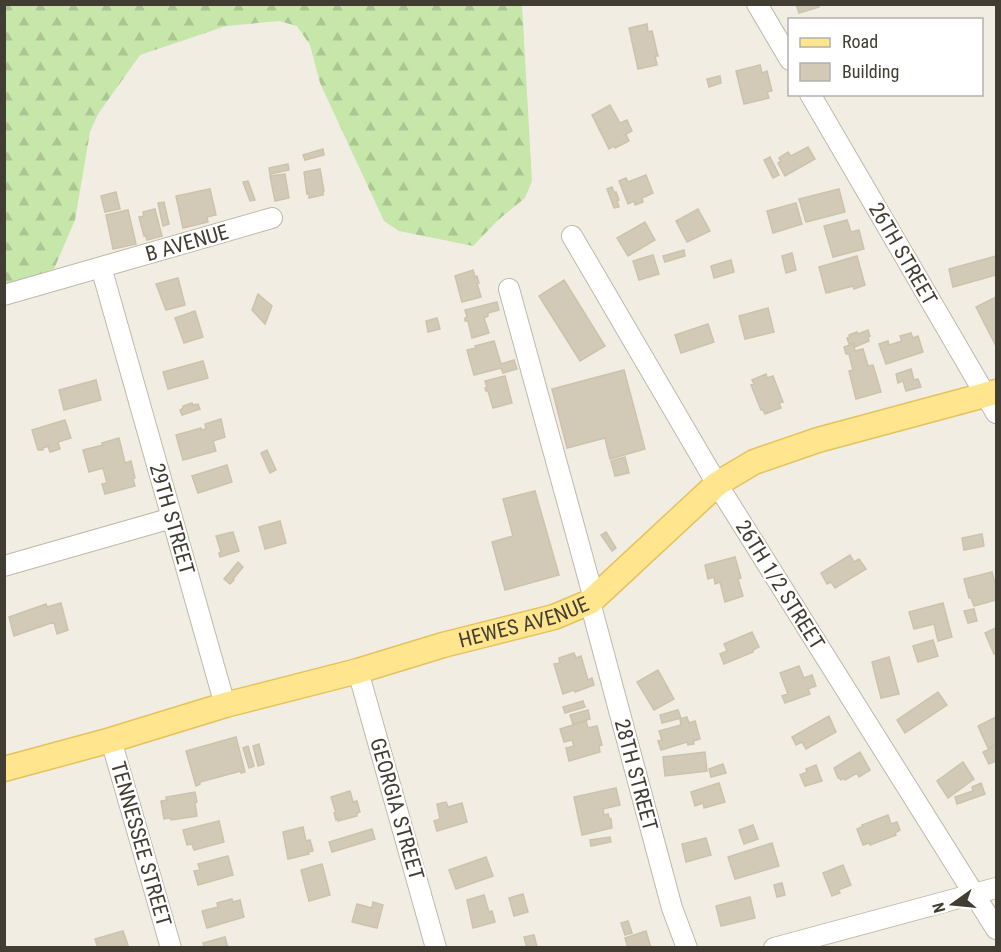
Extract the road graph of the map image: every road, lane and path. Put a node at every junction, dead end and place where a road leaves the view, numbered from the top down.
1 (757, 4) edge
2 (788, 58) edge
3 (811, 96) edge
4 (272, 218) dead end
5 (572, 236) dead end
6 (101, 267) junction
7 (509, 289) dead end
8 (4, 295) edge
9 (993, 400) edge
10 (717, 484) junction
11 (172, 518) junction
12 (4, 566) edge
13 (592, 600) junction
14 (358, 671) junction
15 (225, 705) junction
16 (111, 740) junction
17 (4, 769) edge
18 (996, 888) edge
19 (974, 894) junction
20 (996, 929) edge
21 (171, 948) edge
22 (436, 948) edge
23 (687, 948) edge
24 (774, 948) edge

1 - 2 street
3 - 9 street, 26TH STREET
4 - 6 street, B AVENUE
5 - 10 street, 26TH 1/2 STREET
6 - 8 street, B AVENUE
6 - 11 street, 29TH STREET
7 - 13 street, 28TH STREET
9 - 10 main road, HEWES AVENUE
10 - 13 main road, HEWES AVENUE
10 - 19 street, 26TH 1/2 STREET
11 - 12 street
11 - 15 street, 29TH STREET
13 - 14 main road, HEWES AVENUE
13 - 23 street, 28TH STREET
14 - 15 main road, HEWES AVENUE
14 - 22 street, GEORGIA STREET
15 - 16 main road, HEWES AVENUE
16 - 17 main road, HEWES AVENUE
16 - 21 street, TENNESSEE STREET
18 - 19 street
19 - 20 street, 26TH 1/2 STREET
19 - 24 street

